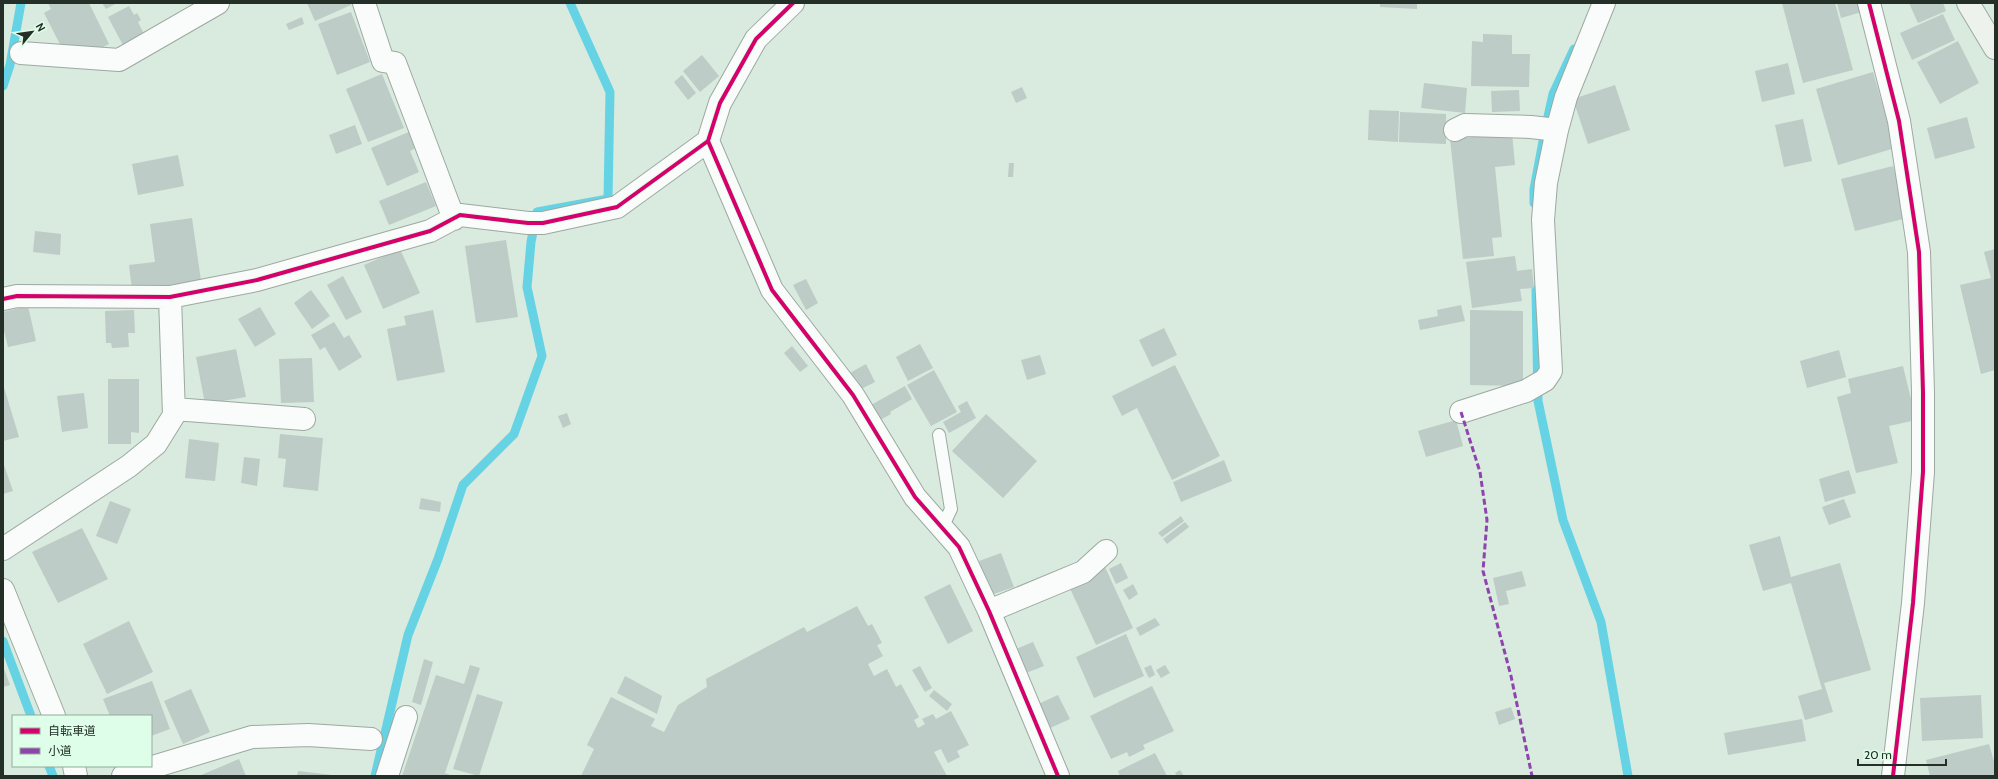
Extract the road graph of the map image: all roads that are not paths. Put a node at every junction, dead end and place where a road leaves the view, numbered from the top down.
1 (218, 3) edge
2 (364, 3) edge
3 (793, 3) edge
4 (1604, 3) edge
5 (1869, 3) edge
6 (1968, 3) edge
7 (1995, 48) edge
8 (21, 53) dead end
9 (1455, 130) dead end
10 (1557, 130) junction
11 (708, 142) junction
12 (454, 219) junction
13 (170, 296) junction
14 (3, 299) edge
15 (174, 409) junction
16 (1461, 412) dead end
17 (304, 419) dead end
18 (939, 435) dead end
19 (942, 528) junction
20 (3, 549) edge
21 (1106, 551) dead end
22 (3, 590) edge
23 (989, 610) junction
24 (54, 715) edge
25 (406, 717) dead end
26 (371, 739) dead end
27 (123, 776) edge
28 (387, 776) edge
29 (1058, 776) edge
30 (1893, 776) edge

1 - 8 street
2 - 12 street
3 - 11 street
4 - 10 street
5 - 30 street
6 - 7 main road
9 - 10 street
10 - 16 street
11 - 12 street
11 - 19 street
12 - 13 street
13 - 14 street
13 - 15 street
15 - 17 street
15 - 20 street
18 - 19 lane
19 - 23 street
21 - 23 street
22 - 24 street
23 - 29 street
25 - 28 street
26 - 27 street

